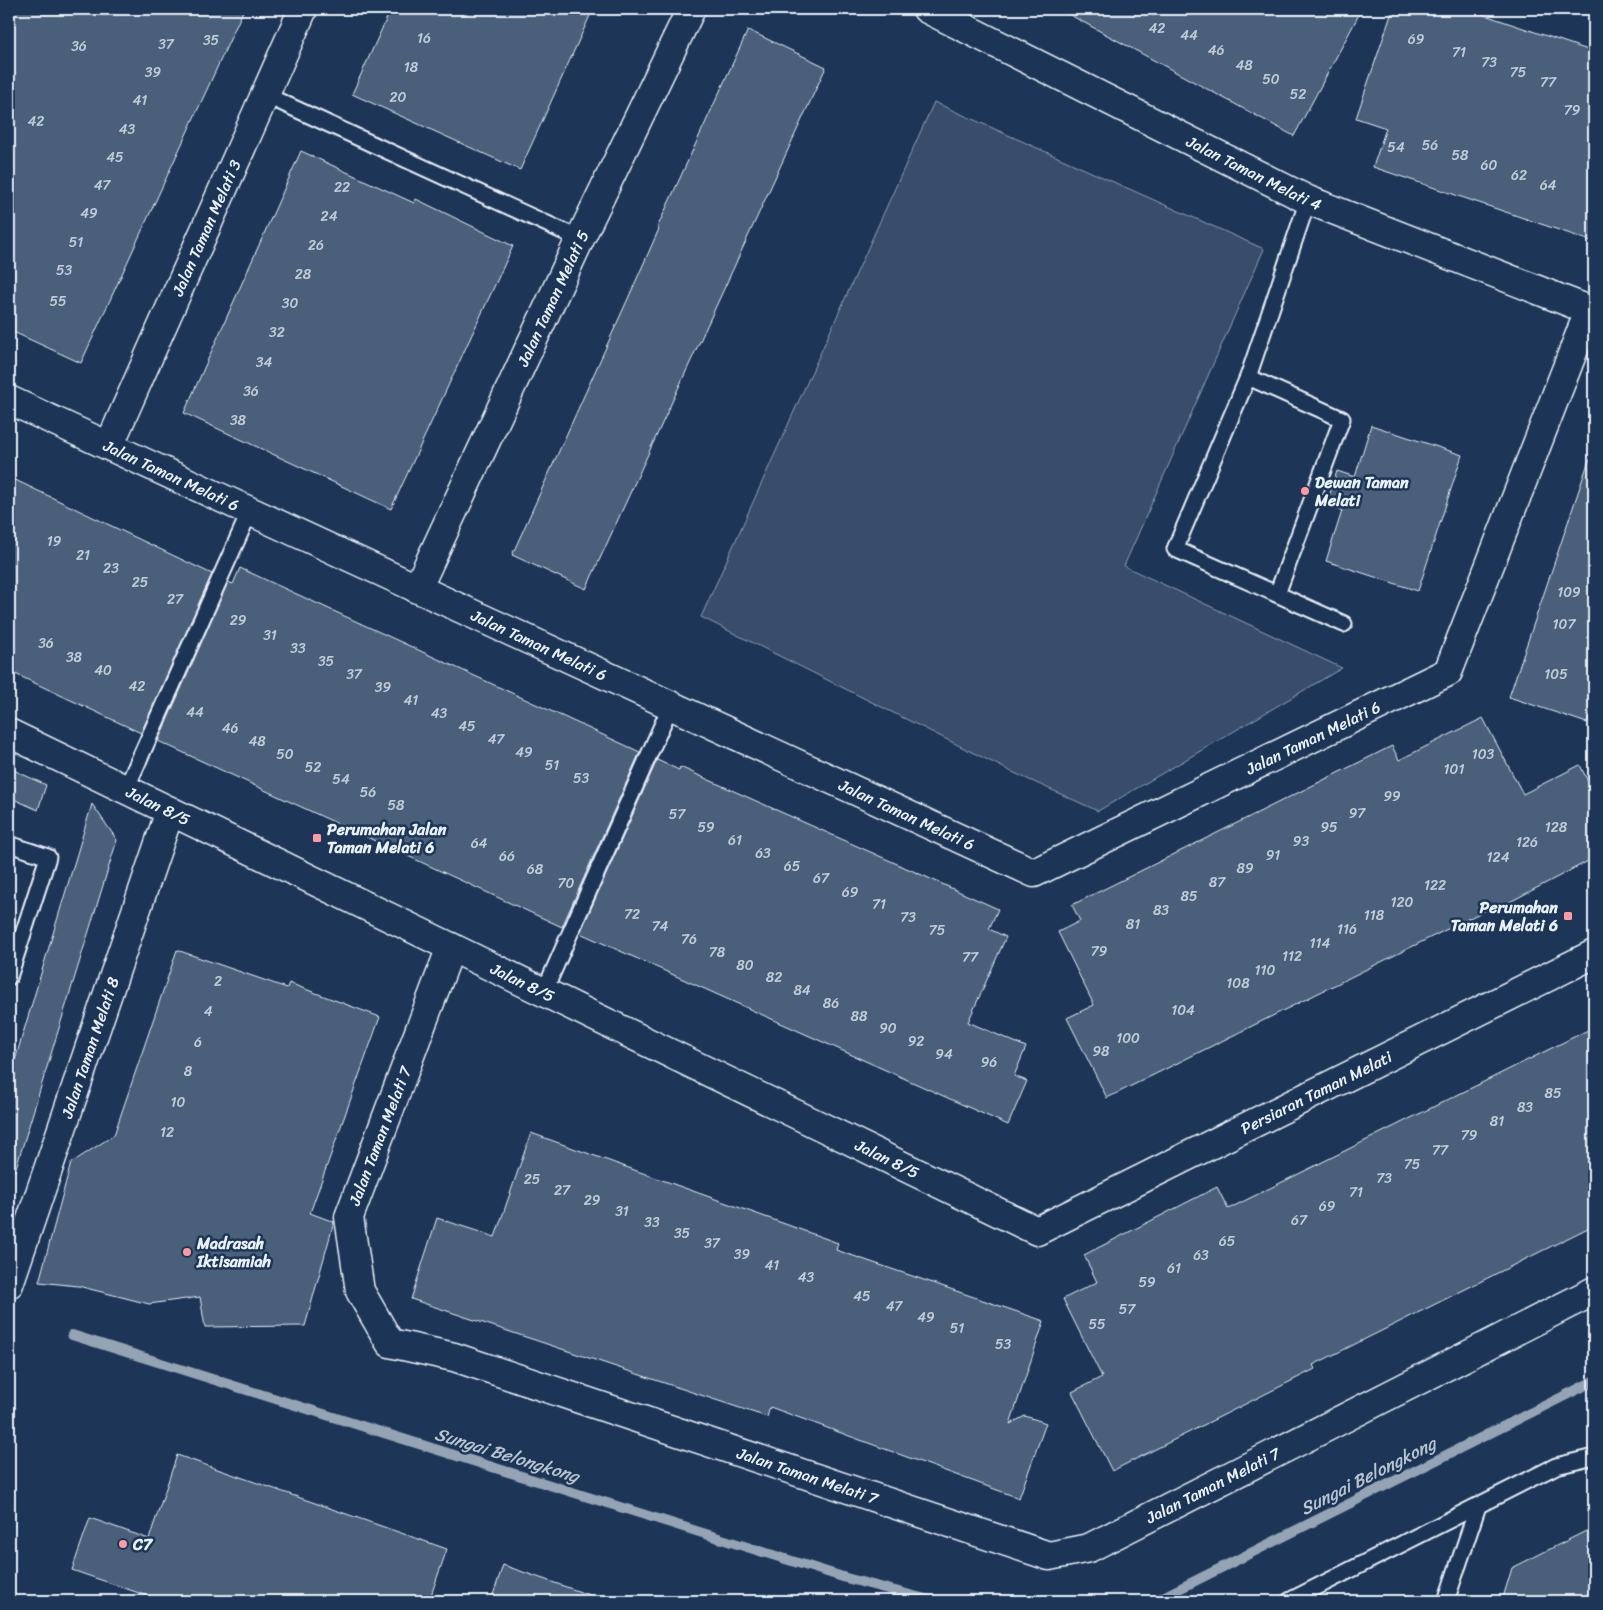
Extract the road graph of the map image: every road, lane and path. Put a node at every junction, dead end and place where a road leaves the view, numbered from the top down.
1 (303, 9) edge
2 (690, 9) edge
3 (927, 9) edge
4 (264, 94) junction
5 (1308, 200) junction
6 (580, 239) junction
7 (1592, 311) edge
8 (1248, 377) junction
9 (9, 400) edge
10 (109, 446) junction
11 (250, 511) junction
12 (417, 589) junction
13 (1277, 594) junction
14 (1344, 624) dead end
15 (671, 705) junction
16 (9, 733) edge
17 (126, 789) junction
18 (170, 811) junction
19 (9, 844) edge
20 (452, 947) junction
21 (1594, 954) edge
22 (9, 977) edge
23 (544, 992) junction
24 (1037, 1231) joint
25 (11, 1272) edge
26 (1594, 1291) edge
27 (1594, 1457) edge
28 (1478, 1506) junction
29 (1290, 1601) edge
30 (1446, 1601) edge

1 - 4 street, Jalan Taman Melati 3
2 - 6 street, Jalan Taman Melati 5
3 - 5 street, Jalan Taman Melati 4
4 - 6 lane
4 - 10 street, Jalan Taman Melati 3
5 - 7 street, Jalan Taman Melati 4
5 - 8 lane
6 - 12 street, Jalan Taman Melati 5
7 - 15 street, Jalan Taman Melati 6
8 - 13 lane
8 - 13 lane
9 - 10 street, Jalan Taman Melati 6
10 - 11 street, Jalan Taman Melati 6
11 - 12 street, Jalan Taman Melati 6
11 - 17 lane
12 - 15 street, Jalan Taman Melati 6
13 - 14 lane
15 - 23 lane
16 - 17 street, Jalan 8/5
17 - 18 street, Jalan 8/5
18 - 20 street, Jalan 8/5
18 - 25 street, Jalan Taman Melati 8
19 - 22 lane
20 - 23 street, Jalan 8/5
20 - 26 street, Jalan Taman Melati 7
21 - 24 street, Persiaran Taman Melati
23 - 24 street, Jalan 8/5
27 - 28 lane
28 - 29 lane
28 - 30 lane

